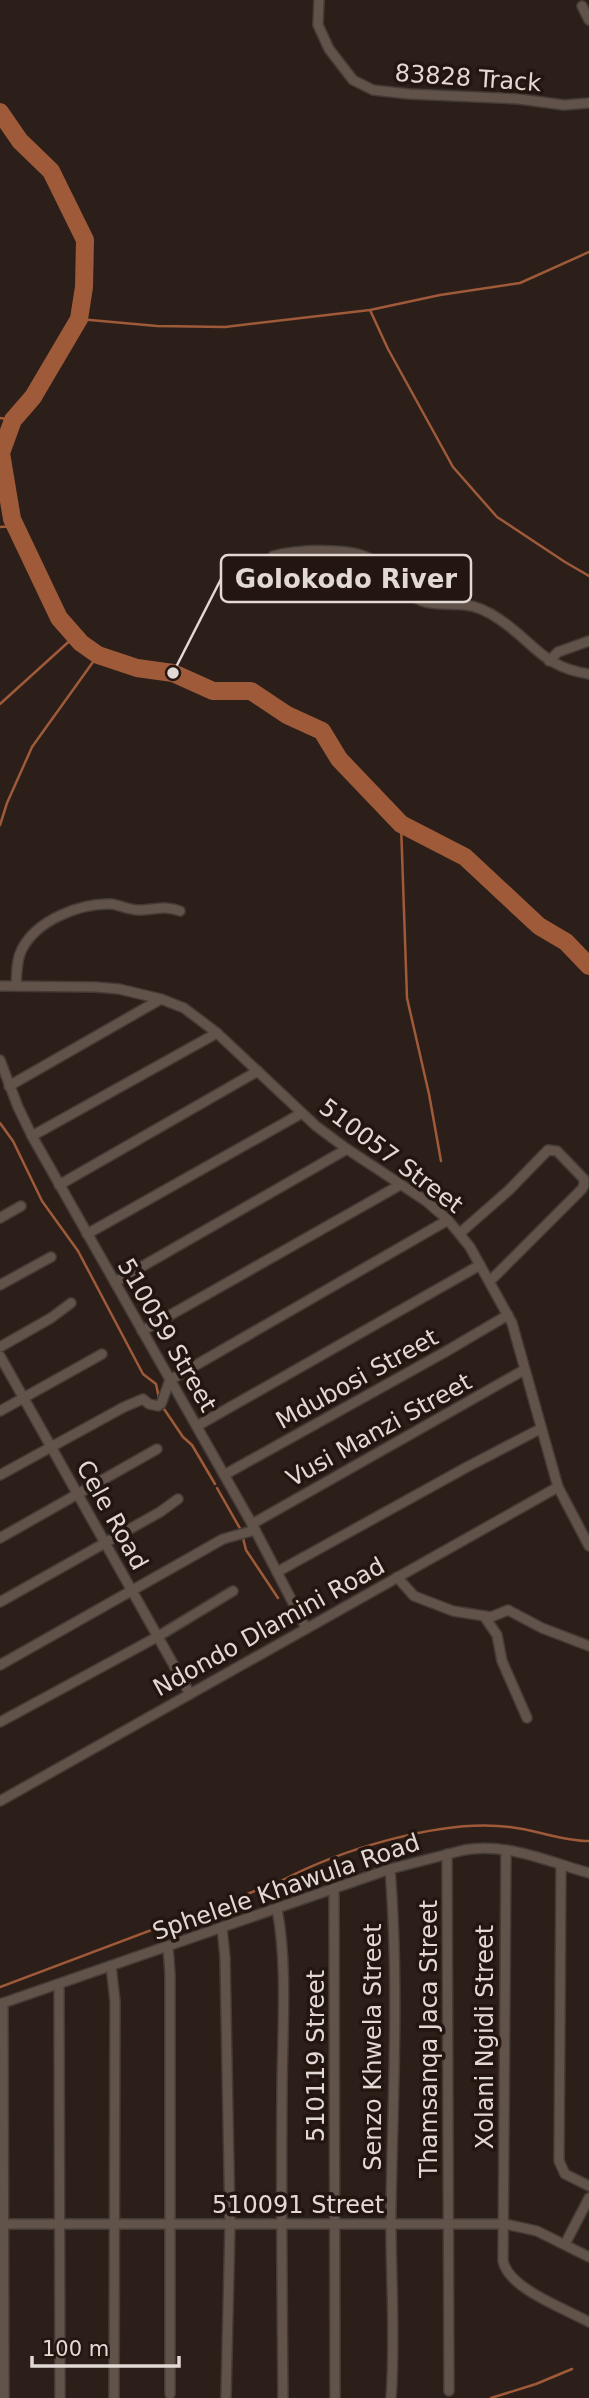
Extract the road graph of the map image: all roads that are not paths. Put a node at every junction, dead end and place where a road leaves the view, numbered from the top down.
1 (319, 0) edge
2 (582, 6) dead end
3 (589, 20) edge
4 (589, 103) edge
5 (273, 556) dead end
6 (589, 641) edge
7 (549, 661) junction
8 (589, 674) edge
9 (180, 911) dead end
10 (0, 986) edge
11 (16, 986) junction
12 (161, 999) junction
13 (217, 1032) junction
14 (0, 1060) edge
15 (258, 1071) junction
16 (9, 1086) junction
17 (302, 1113) junction
18 (32, 1136) junction
19 (347, 1149) junction
20 (59, 1185) junction
21 (400, 1185) junction
22 (21, 1206) dead end
23 (0, 1219) edge
24 (448, 1220) junction
25 (460, 1233) junction
26 (87, 1234) junction
27 (51, 1257) dead end
28 (480, 1265) junction
29 (490, 1281) junction
30 (115, 1282) junction
31 (0, 1285) edge
32 (71, 1303) dead end
33 (508, 1315) junction
34 (142, 1331) junction
35 (0, 1348) edge
36 (102, 1354) dead end
37 (0, 1356) edge
38 (524, 1370) junction
39 (170, 1380) junction
40 (24, 1398) junction
41 (0, 1411) edge
42 (197, 1426) junction
43 (540, 1429) junction
44 (51, 1446) junction
45 (157, 1449) dead end
46 (0, 1475) edge
47 (224, 1475) junction
48 (558, 1487) junction
49 (78, 1495) junction
50 (178, 1499) dead end
51 (253, 1527) junction
52 (0, 1538) edge
53 (105, 1542) junction
54 (589, 1546) edge
55 (277, 1572) junction
56 (397, 1577) junction
57 (132, 1591) junction
58 (233, 1591) dead end
59 (0, 1602) edge
60 (484, 1616) junction
61 (306, 1628) junction
62 (157, 1637) junction
63 (589, 1646) edge
64 (0, 1665) edge
65 (190, 1694) junction
66 (527, 1718) dead end
67 (0, 1722) edge
68 (0, 1801) edge
69 (506, 1850) junction
70 (447, 1854) junction
71 (561, 1865) junction
72 (390, 1869) junction
73 (589, 1873) edge
74 (334, 1888) junction
75 (277, 1909) junction
76 (222, 1928) junction
77 (167, 1947) junction
78 (111, 1966) junction
79 (59, 1984) junction
80 (1, 2004) edge
81 (589, 2186) edge
82 (589, 2198) edge
83 (1, 2224) edge
84 (59, 2224) junction
85 (116, 2224) junction
86 (230, 2224) junction
87 (281, 2224) junction
88 (336, 2224) junction
89 (391, 2224) junction
90 (449, 2224) junction
91 (505, 2224) junction
92 (170, 2225) junction
93 (565, 2244) junction
94 (589, 2257) edge
95 (589, 2322) edge
96 (449, 2391) dead end
97 (170, 2394) dead end
98 (335, 2397) edge
99 (4, 2398) edge
100 (60, 2398) edge
101 (114, 2398) edge
102 (226, 2398) edge
103 (283, 2398) edge
104 (391, 2398) edge

1 - 4 street, 83828 Track
2 - 3 street
5 - 7 street
6 - 7 street
7 - 8 street
9 - 11 street
10 - 11 street, 510057 Street
11 - 12 street, 510057 Street
12 - 13 street, 510057 Street
12 - 16 street
13 - 15 street, 510057 Street
13 - 18 street
14 - 16 street, 510059 Street
15 - 17 street, 510057 Street
15 - 20 street
16 - 18 street, 510059 Street
17 - 19 street, 510057 Street
17 - 26 street
18 - 20 street, 510059 Street
19 - 21 street, 510057 Street
19 - 30 street
20 - 26 street, 510059 Street
21 - 24 street, 510057 Street
21 - 34 street
22 - 23 street
24 - 25 street, 510057 Street
24 - 39 street
25 - 28 street, 510057 Street
25 - 29 street
26 - 30 street, 510059 Street
27 - 31 street
28 - 29 street, 510057 Street
28 - 42 street
29 - 33 street, 510057 Street
30 - 34 street, 510059 Street
32 - 35 street
33 - 38 street, 510057 Street
33 - 47 street, Mdubosi Street
34 - 39 street, 510059 Street
36 - 40 street
37 - 40 street, Cele Road
38 - 43 street, 510057 Street
38 - 51 street, Vusi Manzi Street
39 - 42 street, 510059 Street
39 - 44 street
40 - 41 street
40 - 44 street, Cele Road
42 - 47 street, 510059 Street
43 - 48 street, 510057 Street
43 - 55 street
44 - 46 street
44 - 49 street, Cele Road
45 - 49 street
47 - 51 street, 510059 Street
48 - 54 street, 510057 Street
48 - 56 street, Ndondo Dlamini Road
49 - 52 street
49 - 53 street, Cele Road
50 - 53 street
51 - 55 street, 510059 Street
51 - 57 street, Vusi Manzi Street
53 - 57 street, Cele Road
53 - 59 street
55 - 61 street, 510059 Street
56 - 60 street
56 - 61 street, Ndondo Dlamini Road
57 - 62 street, Cele Road
57 - 64 street, Vusi Manzi Street
58 - 62 street
60 - 63 street
60 - 66 street
61 - 65 street, Ndondo Dlamini Road
62 - 65 street, Cele Road
62 - 67 street
65 - 68 street, Ndondo Dlamini Road
69 - 70 street, Sphelele Khawula Road
69 - 71 street, Sphelele Khawula Road
69 - 91 street, Xolani Ngidi Street
70 - 72 street, Sphelele Khawula Road
70 - 90 street, Thamsanqa Jaca Street
71 - 73 street, Sphelele Khawula Road
71 - 81 street
72 - 74 street, Sphelele Khawula Road
72 - 89 street, Senzo Khwela Street
74 - 75 street, Sphelele Khawula Road
74 - 88 street, 510119 Street
75 - 76 street, Sphelele Khawula Road
75 - 87 street
76 - 77 street, Sphelele Khawula Road
76 - 86 street
77 - 78 street, Sphelele Khawula Road
77 - 92 street
78 - 79 street, Sphelele Khawula Road
78 - 85 street
79 - 80 street, Sphelele Khawula Road
79 - 84 street
80 - 83 street
82 - 93 street
83 - 84 street, 510091 Street
83 - 99 street
84 - 85 street, 510091 Street
84 - 100 street
85 - 92 street, 510091 Street
85 - 101 street
86 - 87 street, 510091 Street
86 - 92 street, 510091 Street
86 - 102 street
87 - 88 street, 510091 Street
87 - 103 street
88 - 89 street, 510091 Street
88 - 98 street, 510119 Street
89 - 90 street, 510091 Street
89 - 104 street, Senzo Khwela Street
90 - 91 street, 510091 Street
90 - 96 street, Thamsanqa Jaca Street
91 - 93 street, 510091 Street
91 - 95 street, Xolani Ngidi Street
92 - 97 street
93 - 94 street, 510091 Street

